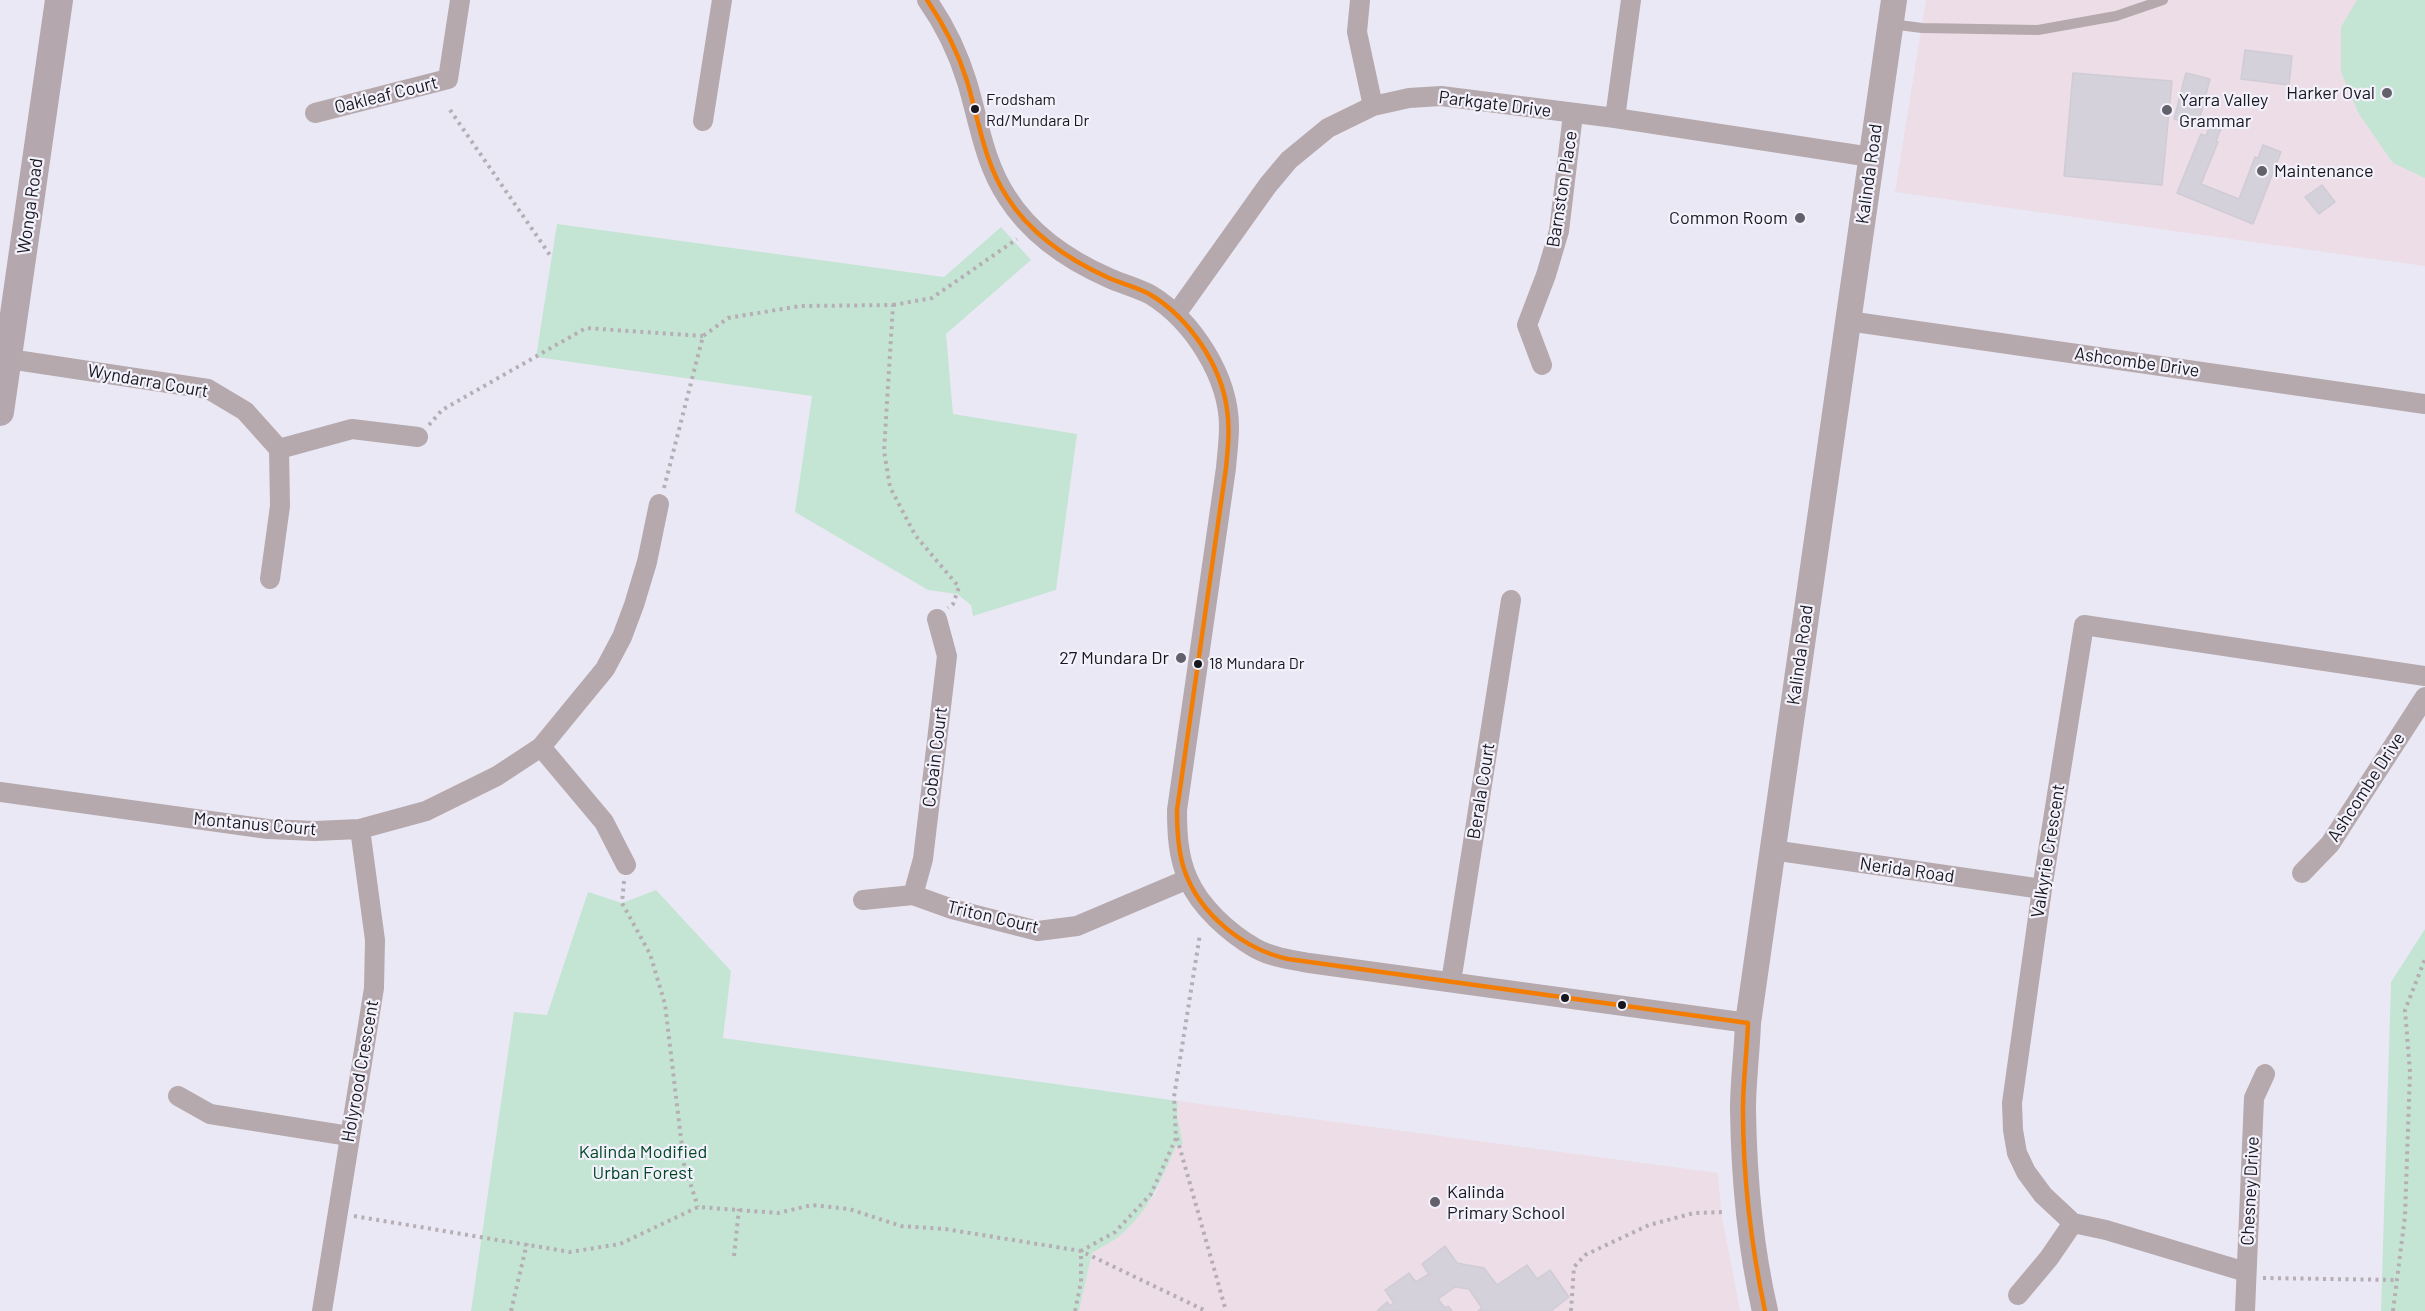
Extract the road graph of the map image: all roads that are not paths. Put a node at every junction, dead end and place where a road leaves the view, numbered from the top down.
1 (59, 0) edge
2 (460, 0) edge
3 (722, 0) edge
4 (927, 0) edge
5 (1360, 0) edge
6 (1631, 0) edge
7 (2163, 0) edge
8 (1892, 12) edge
9 (1372, 106) junction
10 (315, 112) dead end
11 (1573, 114) junction
12 (1615, 118) junction
13 (703, 122) dead end
14 (1871, 156) junction
15 (1176, 314) junction
16 (1848, 321) junction
17 (9, 359) junction
18 (1542, 365) dead end
19 (2425, 404) edge
20 (0, 412) edge
21 (418, 437) road end
22 (279, 449) junction
23 (659, 504) road end
24 (270, 579) dead end
25 (1511, 600) dead end
26 (937, 619) road end
27 (2425, 676) edge
28 (2425, 697) edge
29 (541, 747) junction
30 (0, 792) edge
31 (360, 829) junction
32 (1772, 850) junction
33 (626, 865) road end
34 (2302, 873) dead end
35 (1188, 879) junction
36 (2042, 889) junction
37 (913, 895) junction
38 (863, 900) dead end
39 (1451, 982) junction
40 (1748, 1023) junction
41 (2265, 1074) dead end
42 (178, 1096) dead end
43 (349, 1136) junction
44 (2073, 1222) junction
45 (2246, 1272) junction
46 (2018, 1295) dead end
47 (322, 1311) edge
48 (1765, 1311) edge
49 (2245, 1311) edge

1 - 17 main road, Wonga Road
2 - 10 street, Oakleaf Court
3 - 13 street
4 - 15 street
5 - 9 street
6 - 12 street
7 - 8 lane
8 - 14 street, Kalinda Road
9 - 11 street, Parkgate Drive
9 - 15 street, Parkgate Drive
11 - 12 street, Parkgate Drive
11 - 18 street, Barnston Place
12 - 14 street, Parkgate Drive
14 - 16 street, Kalinda Road
15 - 35 street
16 - 19 street, Ashcombe Drive
16 - 32 street, Kalinda Road
17 - 20 main road, Wonga Road
17 - 22 street, Wyndarra Court
21 - 22 street
22 - 24 street
23 - 29 street, Montanus Court
25 - 39 street, Berala Court
26 - 37 street, Cobain Court
27 - 36 street, Valkyrie Crescent
28 - 34 street, Ashcombe Drive
29 - 31 street, Montanus Court
29 - 33 street
30 - 31 street, Montanus Court
31 - 43 street, Holyrood Crescent
32 - 36 street, Nerida Road
32 - 40 street, Kalinda Road
35 - 37 street, Triton Court
35 - 39 street
36 - 44 street, Valkyrie Crescent
37 - 38 street, Triton Court
39 - 40 street
40 - 48 street, Kalinda Road
41 - 45 street, Chesney Drive
42 - 43 street
43 - 47 street, Holyrood Crescent
44 - 45 street, Valkyrie Crescent
44 - 46 street
45 - 49 street, Chesney Drive

